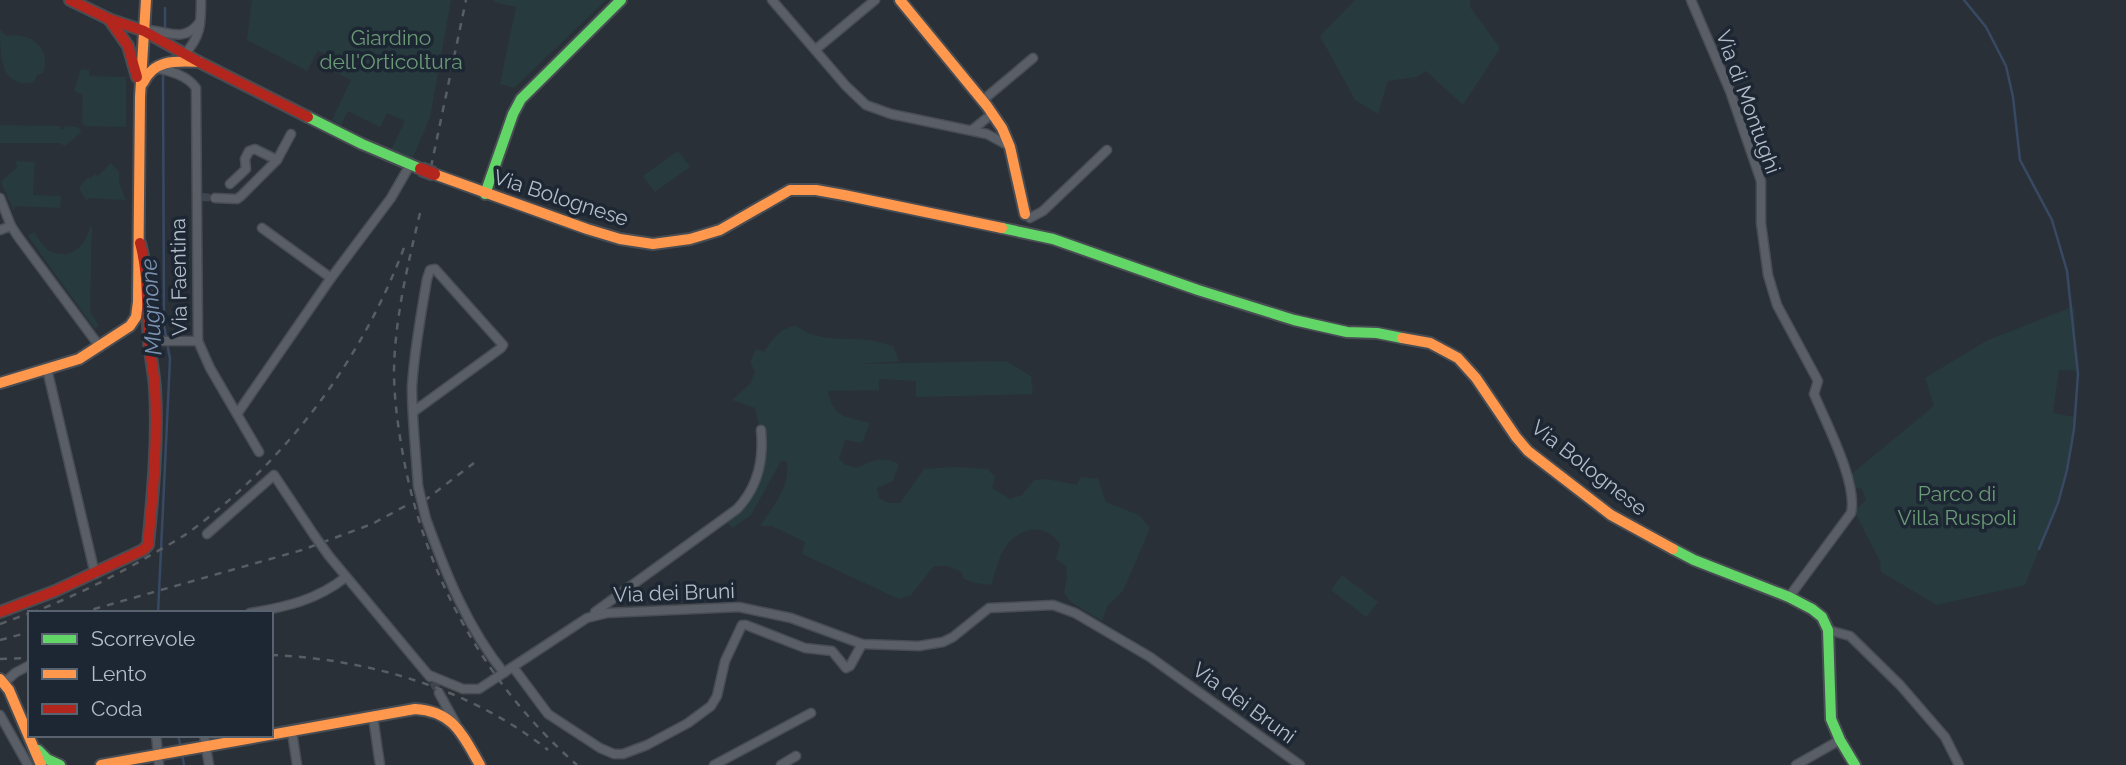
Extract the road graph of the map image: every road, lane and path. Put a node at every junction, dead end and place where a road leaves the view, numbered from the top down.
1 (70, 0) edge
2 (146, 0) edge
3 (201, 0) edge
4 (621, 0) edge
5 (772, 0) edge
6 (875, 0) edge
7 (900, 0) edge
8 (1691, 0) edge
9 (109, 19) junction
10 (201, 20) junction
11 (153, 34) junction
12 (815, 50) junction
13 (187, 57) junction
14 (1033, 58) dead end
15 (155, 67) junction
16 (140, 97) junction
17 (983, 100) junction
18 (993, 113) junction
19 (972, 130) junction
20 (291, 134) dead end
21 (1010, 147) junction
22 (1107, 150) dead end
23 (277, 160) junction
24 (416, 167) junction
25 (230, 184) dead end
26 (485, 194) junction
27 (0, 198) edge
28 (215, 198) tunnel mouth
29 (1026, 223) junction
30 (11, 226) junction
31 (262, 228) dead end
32 (0, 230) edge
33 (139, 236) junction
34 (331, 278) junction
35 (153, 341) junction
36 (198, 341) junction
37 (100, 347) junction
38 (47, 369) junction
39 (0, 383) edge
40 (413, 412) junction
41 (237, 414) junction
42 (761, 430) dead end
43 (259, 452) dead end
44 (207, 534) dead end
45 (95, 574) junction
46 (346, 577) junction
47 (1789, 597) junction
48 (746, 608) junction
49 (260, 611) edge
50 (0, 612) edge
51 (587, 618) junction
52 (742, 625) junction
53 (1828, 630) junction
54 (862, 644) junction
55 (28, 666) edge
56 (513, 667) junction
57 (504, 673) junction
58 (4, 687) edge
59 (439, 692) tunnel mouth
60 (811, 713) dead end
61 (0, 715) edge
62 (373, 717) junction
63 (457, 726) junction
64 (292, 732) junction
65 (28, 734) edge
66 (273, 735) edge
67 (29, 737) edge
68 (156, 737) edge
69 (254, 737) edge
70 (1840, 740) junction
71 (32, 742) junction
72 (202, 744) edge
73 (796, 757) dead end
74 (159, 760) edge
75 (1299, 764) edge
76 (28, 765) edge
77 (41, 765) edge
78 (60, 765) edge
79 (102, 765) edge
80 (209, 765) edge
81 (298, 765) edge
82 (380, 765) edge
83 (480, 765) edge
84 (714, 765) edge
85 (781, 765) edge
86 (1796, 765) edge
87 (1855, 765) edge
88 (1959, 765) edge

1 - 9 main road, Via Bolognese
2 - 11 main road
3 - 10 street
4 - 26 main road
5 - 12 street
6 - 12 street
7 - 17 main road
8 - 47 street, Via di Montughi
9 - 11 main road, Via Bolognese
9 - 16 main road
10 - 11 street
10 - 13 street
11 - 13 main road, Via Bolognese
11 - 16 main road
12 - 19 street
13 - 15 main road
13 - 24 main road, Via Bolognese
14 - 17 street
15 - 16 main road
15 - 36 street, Via Faentina
16 - 33 main road
17 - 18 main road
18 - 19 street
18 - 21 main road
19 - 21 street
20 - 23 street
21 - 29 main road
22 - 29 street
23 - 25 street
23 - 28 street
24 - 26 main road, Via Bolognese, bridge
24 - 34 street
26 - 29 main road, Via Bolognese
27 - 30 street
29 - 47 main road, Via Bolognese
30 - 32 street
30 - 37 street
31 - 34 street
33 - 35 main road
33 - 37 main road
34 - 41 street
35 - 36 street
35 - 45 main road
36 - 41 street, Via Faentina
37 - 38 main road
38 - 39 main road
38 - 45 street
40 - 40 street
40 - 57 street, bridge
41 - 43 street, Via Faentina
42 - 51 street
44 - 46 street, bridge
45 - 50 main road
46 - 49 street
46 - 57 street, Via dei Bruni
47 - 53 main road, Via Bolognese
48 - 51 street, Via dei Bruni
48 - 52 street
48 - 54 street, Via dei Bruni
51 - 56 street, Via dei Bruni
52 - 54 street
52 - 56 street
53 - 70 main road
53 - 88 street
54 - 75 street, Via dei Bruni
55 - 58 street
56 - 57 street, Via dei Bruni
58 - 65 main road
59 - 63 street
60 - 84 street
61 - 76 street
62 - 63 main road
62 - 64 main road
62 - 82 street
63 - 83 main road
64 - 66 main road
64 - 81 street
67 - 71 main road
68 - 74 street
69 - 72 main road
70 - 86 street
70 - 87 main road
71 - 77 main road
71 - 78 main road
72 - 74 main road
72 - 80 street
73 - 85 street
74 - 79 main road

